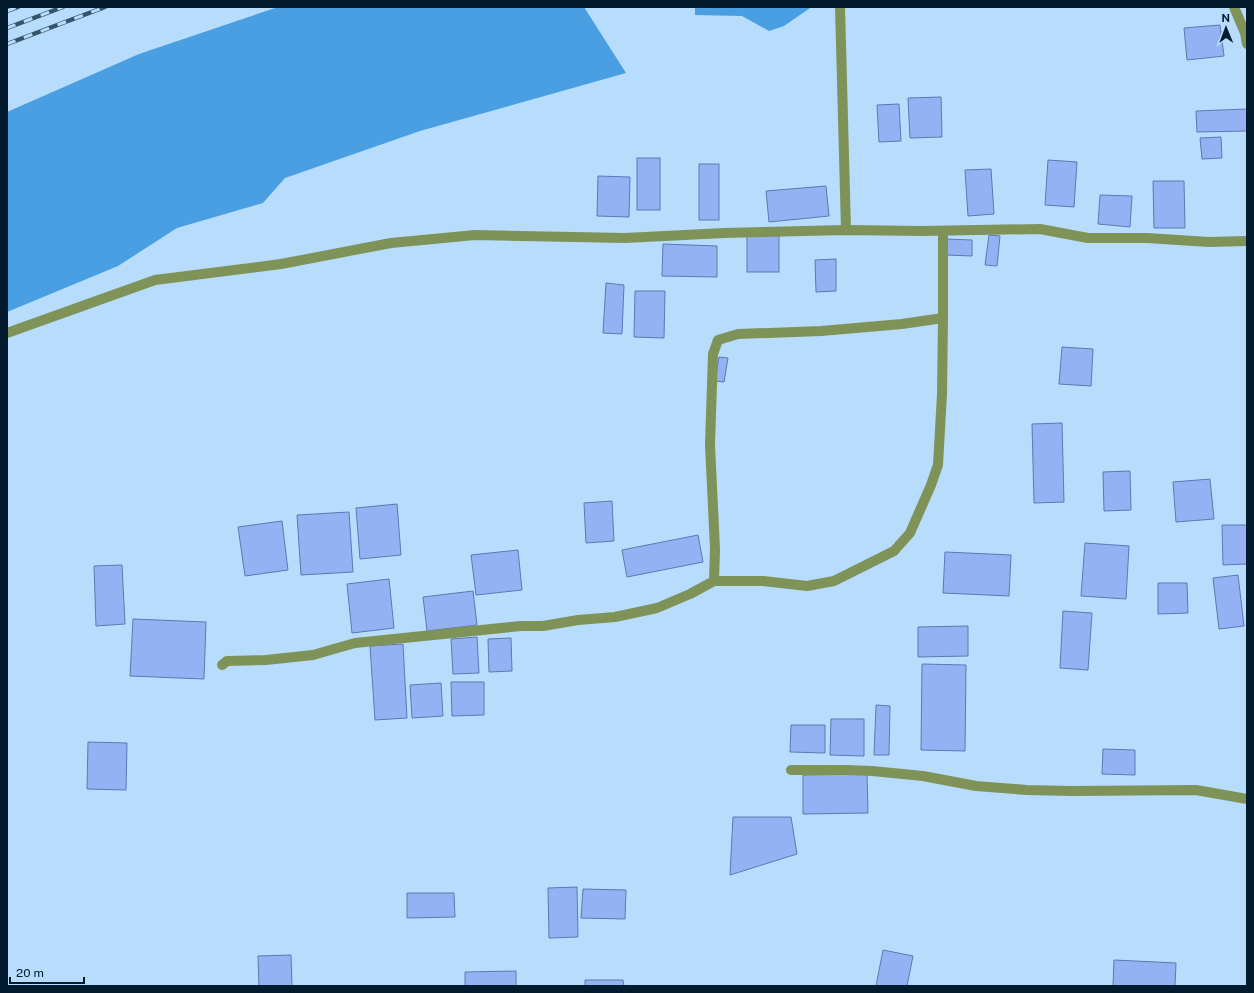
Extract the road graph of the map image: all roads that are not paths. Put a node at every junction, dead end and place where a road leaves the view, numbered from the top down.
1 (840, 7) edge
2 (1234, 7) edge
3 (1247, 44) edge
4 (846, 230) junction
5 (943, 231) junction
6 (1247, 241) edge
7 (943, 318) junction
8 (7, 333) edge
9 (714, 581) junction
10 (222, 665) dead end
11 (791, 770) dead end
12 (1247, 799) edge

1 - 4 street
2 - 3 street
4 - 5 street
4 - 8 street
5 - 6 street
5 - 7 street
7 - 9 street
7 - 9 street
9 - 10 street
11 - 12 street

